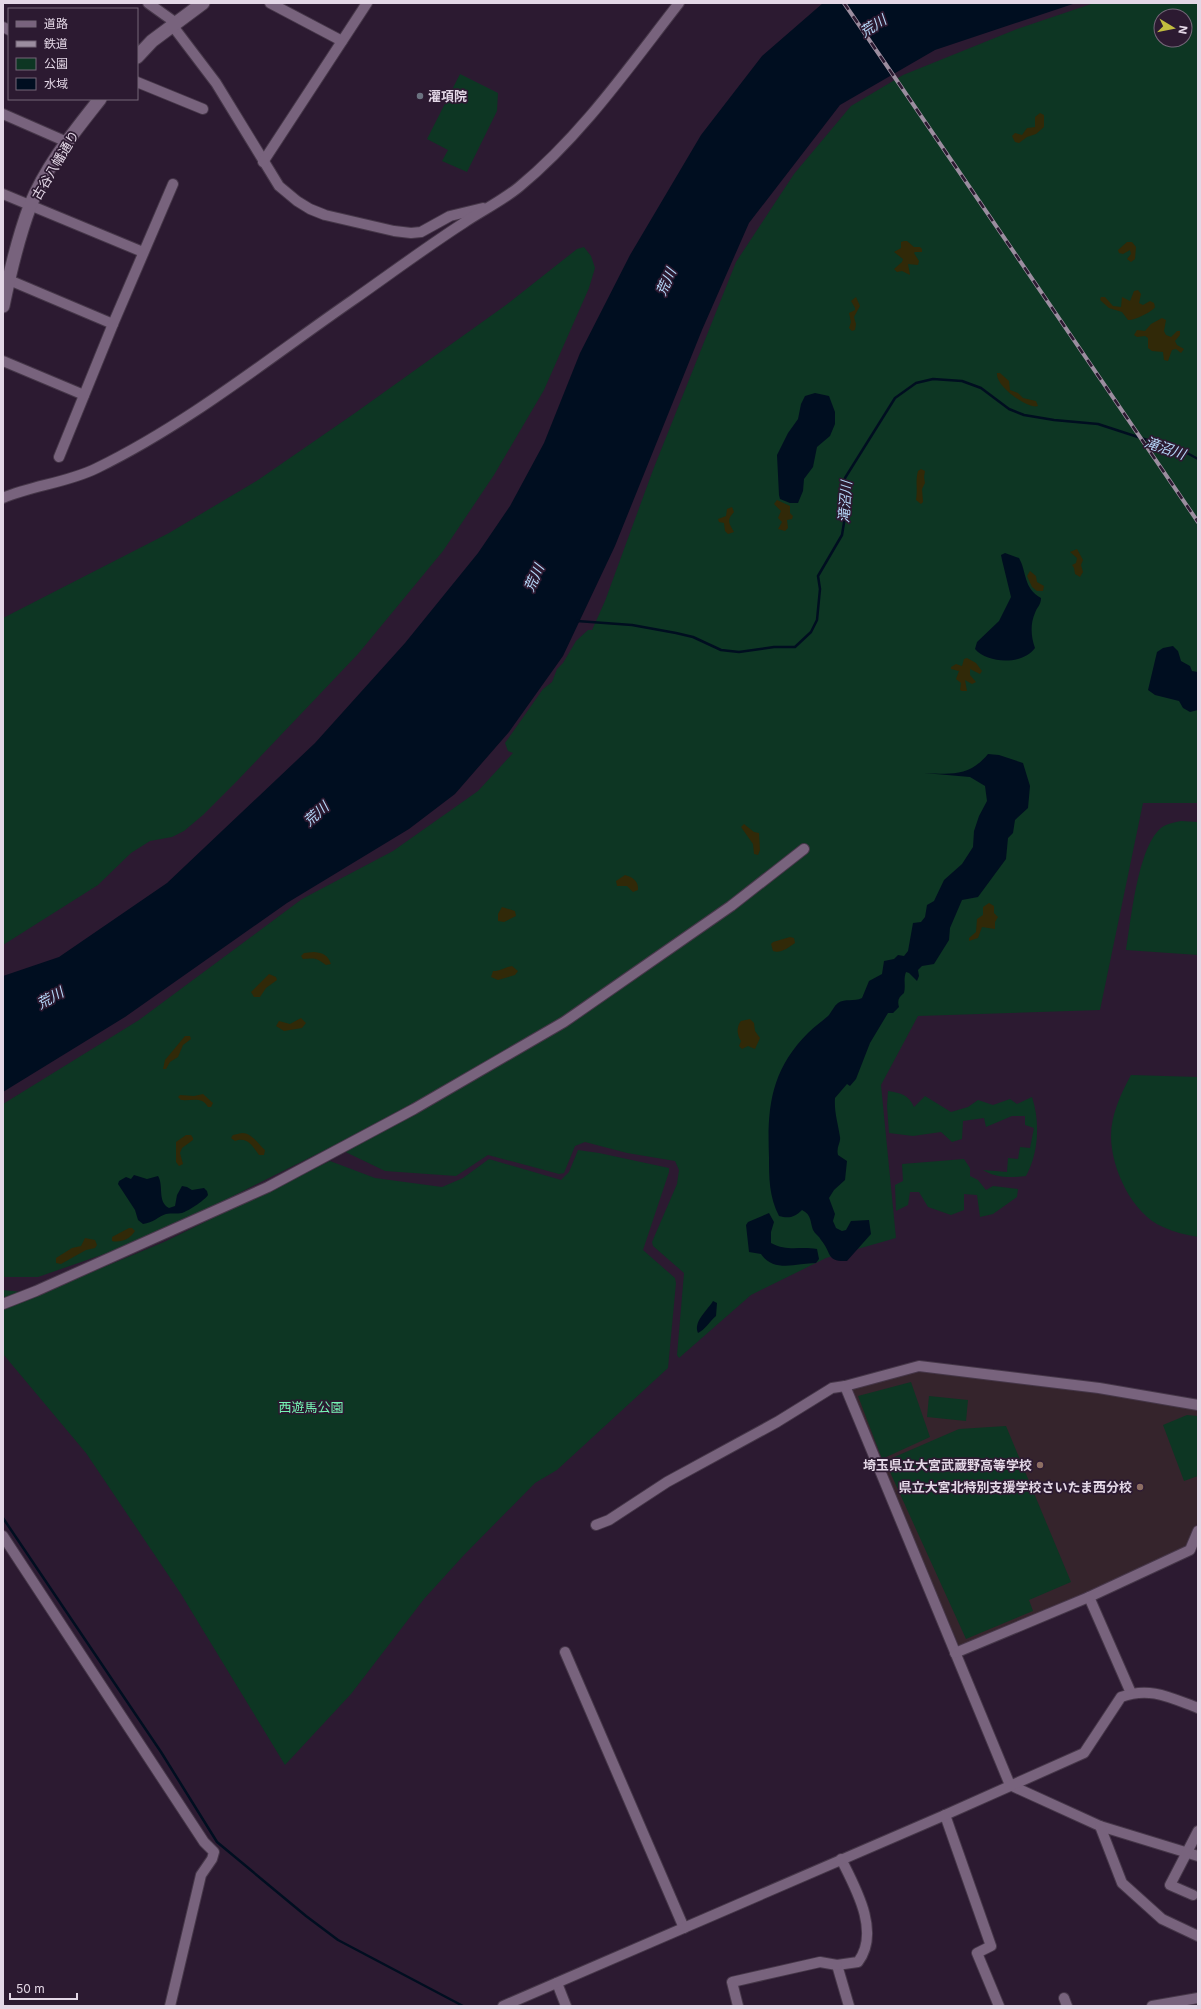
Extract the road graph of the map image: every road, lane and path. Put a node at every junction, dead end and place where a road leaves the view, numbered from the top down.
1 (148, 3) edge
2 (203, 3) edge
3 (270, 3) edge
4 (367, 3) edge
5 (679, 3) edge
6 (174, 24) junction
7 (342, 41) junction
8 (138, 56) edge
9 (138, 82) edge
10 (99, 100) edge
11 (203, 110) dead end
12 (3, 114) edge
13 (67, 142) junction
14 (263, 162) junction
15 (173, 184) dead end
16 (3, 194) edge
17 (31, 206) junction
18 (486, 207) junction
19 (143, 252) junction
20 (8, 280) junction
21 (3, 306) edge
22 (113, 324) junction
23 (3, 361) edge
24 (84, 395) junction
25 (59, 457) dead end
26 (3, 498) edge
27 (804, 849) dead end
28 (3, 1304) edge
29 (844, 1386) junction
30 (1198, 1405) edge
31 (596, 1525) dead end
32 (1198, 1531) edge
33 (3, 1536) edge
34 (1089, 1597) junction
35 (565, 1652) dead end
36 (955, 1653) junction
37 (1131, 1693) junction
38 (1198, 1708) edge
39 (1010, 1785) junction
40 (945, 1815) junction
41 (1100, 1826) junction
42 (1198, 1831) edge
43 (1186, 1852) junction
44 (1198, 1856) edge
45 (841, 1859) junction
46 (1193, 1895) dead end
47 (684, 1928) junction
48 (1198, 1936) edge
49 (837, 1965) junction
50 (557, 1983) junction
51 (1198, 1998) edge
52 (170, 2006) edge
53 (503, 2006) edge
54 (566, 2006) edge
55 (738, 2006) edge
56 (849, 2006) edge
57 (999, 2006) edge
58 (1152, 2006) edge

1 - 6 street
2 - 6 street
3 - 7 street
4 - 7 street
5 - 18 street
6 - 8 street
6 - 14 street
7 - 14 street
9 - 11 street
10 - 13 street, 古谷八幡通り
12 - 13 street
13 - 17 street, 古谷八幡通り
14 - 18 street
15 - 19 street
16 - 17 street
17 - 19 street
17 - 20 street, 古谷八幡通り
18 - 26 street
19 - 22 street
20 - 21 street, 古谷八幡通り
20 - 22 street
22 - 24 street
23 - 24 street
24 - 25 street
27 - 28 street
29 - 30 street
29 - 31 street
29 - 36 street
32 - 34 street
33 - 52 street
34 - 36 street
34 - 37 street
35 - 47 street
36 - 39 street
37 - 38 street
37 - 39 street
39 - 40 street
39 - 41 street
40 - 45 street
40 - 57 street
41 - 43 street
41 - 48 street
42 - 43 street
43 - 44 street
43 - 46 street
45 - 47 street
45 - 49 street
47 - 50 street
49 - 55 street
49 - 56 street
50 - 53 street
50 - 54 street
51 - 58 street

